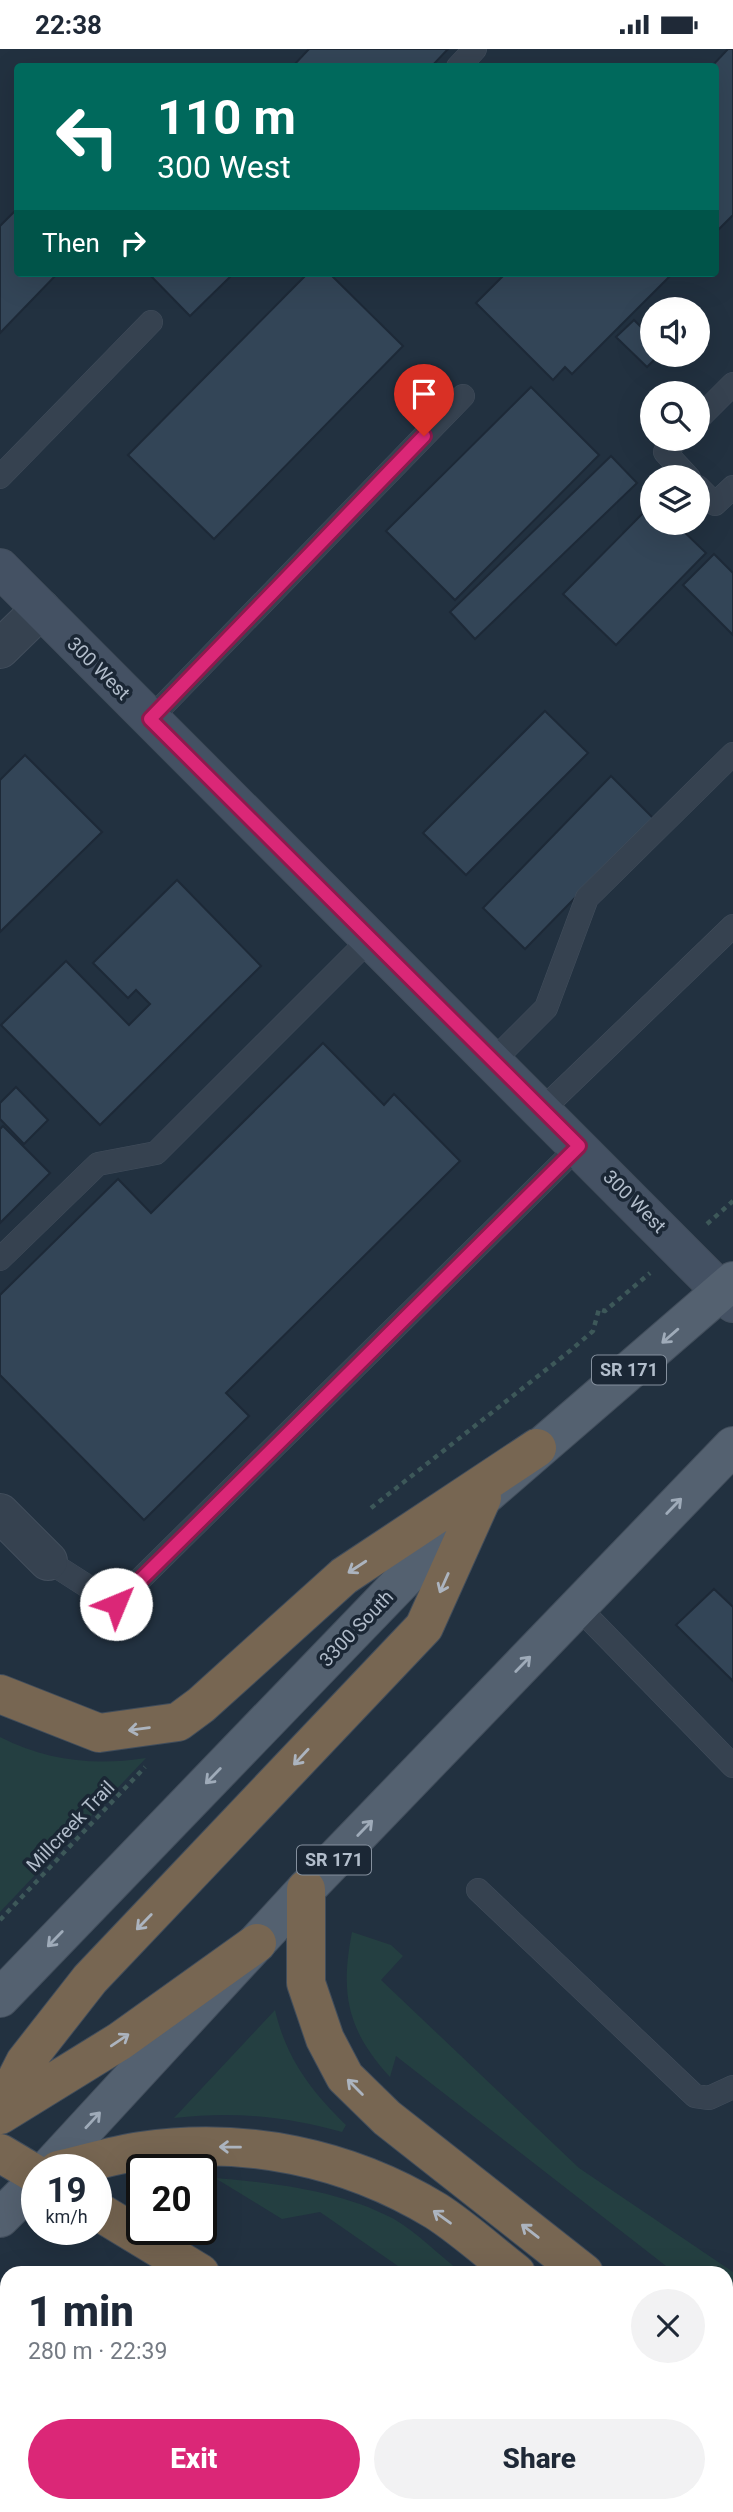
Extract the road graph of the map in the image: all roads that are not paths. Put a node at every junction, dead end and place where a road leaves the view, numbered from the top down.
1 (475, 49) edge
2 (462, 63) edge
3 (151, 322) dead end
4 (733, 384) edge
5 (463, 395) dead end
6 (710, 407) edge
7 (666, 451) edge
8 (677, 465) edge
9 (0, 477) edge
10 (733, 487) edge
11 (710, 499) edge
12 (0, 568) edge
13 (41, 609) junction
14 (0, 649) edge
15 (150, 719) junction
16 (733, 754) edge
17 (733, 926) edge
18 (372, 937) junction
19 (494, 1061) junction
20 (543, 1109) junction
21 (579, 1146) junction
22 (0, 1259) edge
23 (729, 1291) edge
24 (733, 1445) edge
25 (537, 1448) junction
26 (482, 1498) junction
27 (0, 1513) edge
28 (48, 1561) joint
29 (578, 1607) junction
30 (0, 1694) edge
31 (733, 1766) edge
32 (306, 1889) junction
33 (478, 1890) dead end
34 (257, 1943) junction
35 (0, 1998) edge
36 (733, 2087) edge
37 (0, 2113) edge
38 (0, 2153) edge
39 (62, 2154) edge
40 (112, 2158) edge
41 (21, 2165) edge
42 (21, 2179) edge
43 (0, 2184) edge
44 (21, 2197) edge
45 (0, 2218) edge
46 (112, 2219) edge
47 (189, 2266) edge
48 (507, 2266) edge
49 (575, 2266) edge

1 - 2 lane
3 - 9 lane
4 - 6 lane
5 - 15 lane
7 - 8 lane
10 - 11 lane
12 - 13 main road, 300 West
13 - 14 street
13 - 15 main road, 300 West
15 - 18 main road, 300 West
16 - 19 lane
17 - 20 lane
18 - 19 main road, 300 West
18 - 22 lane
19 - 20 main road, 300 West
20 - 21 main road, 300 West
21 - 23 main road, 300 West
21 - 28 lane
23 -> 25 main road, 3300 South / SR 171
29 -> 24 main road, SR 171
25 - 26 main road, 3300 South / SR 171
25 -> 30 highway
26 -> 35 main road, 3300 South / SR 171
26 -> 37 highway
27 - 28 street
29 - 31 lane
32 -> 29 main road, SR 171
32 - 34 main road, SR 171
49 -> 32 highway
33 - 36 lane
37 -> 34 highway
39 -> 34 main road, SR 171
38 - 41 highway
48 -> 40 highway
42 - 43 highway
44 - 45 main road
46 - 47 highway

